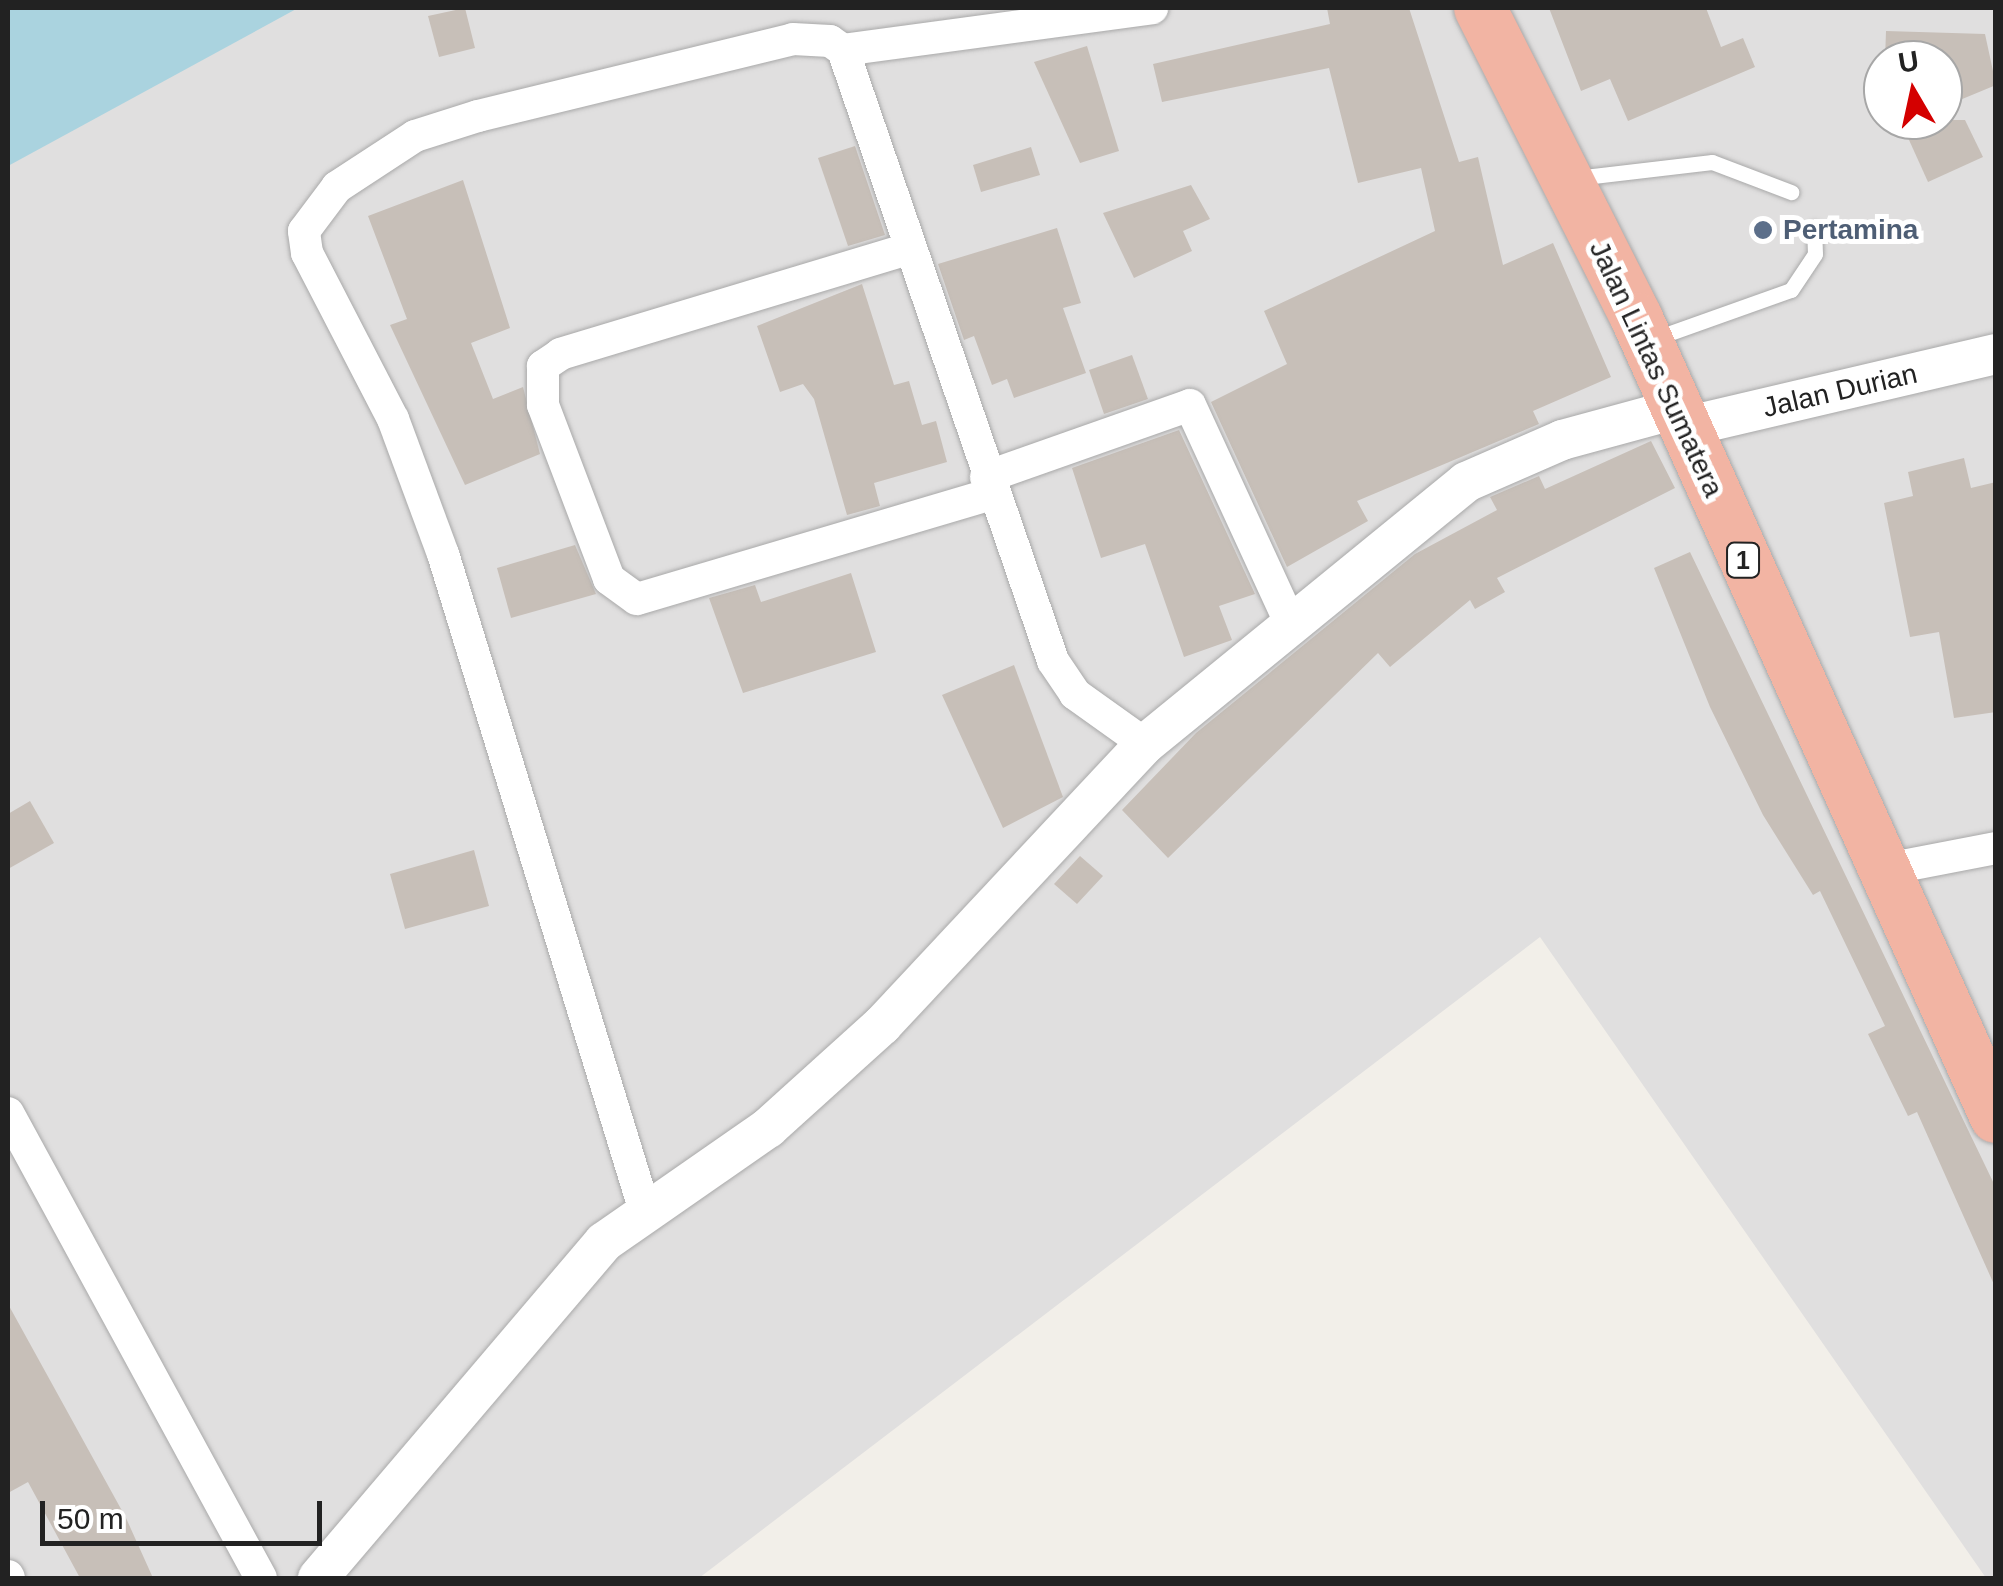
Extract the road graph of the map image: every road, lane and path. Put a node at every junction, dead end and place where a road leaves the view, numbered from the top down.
1 (1152, 8) edge
2 (1480, 8) edge
3 (843, 50) junction
4 (1567, 180) junction
5 (1792, 192) dead end
6 (1814, 229) dead end
7 (908, 249) junction
8 (1646, 342) junction
9 (1996, 354) edge
10 (1680, 418) junction
11 (988, 486) junction
12 (1290, 620) junction
13 (1144, 744) junction
14 (1996, 848) edge
15 (1882, 870) junction
16 (8, 1112) edge
17 (1996, 1117) edge
18 (644, 1208) junction
19 (262, 1578) edge
20 (318, 1578) edge

1 - 3 street
2 - 4 highway, Jalan Lintas Sumatera / 1
3 - 7 street
3 - 18 street
4 - 5 lane
4 - 8 highway, Jalan Lintas Sumatera / 1
6 - 8 lane
7 - 11 street
7 - 11 street
8 - 10 highway, Jalan Lintas Sumatera / 1
9 - 10 street, Jalan Durian
10 - 12 street, Jalan Durian
10 - 15 highway, Jalan Lintas Sumatera / 1
11 - 12 street
11 - 13 street
12 - 13 street, Jalan Durian
13 - 18 street, Jalan Durian
14 - 15 street
15 - 17 highway, Jalan Lintas Sumatera / 1
16 - 19 street
18 - 20 street, Jalan Durian

